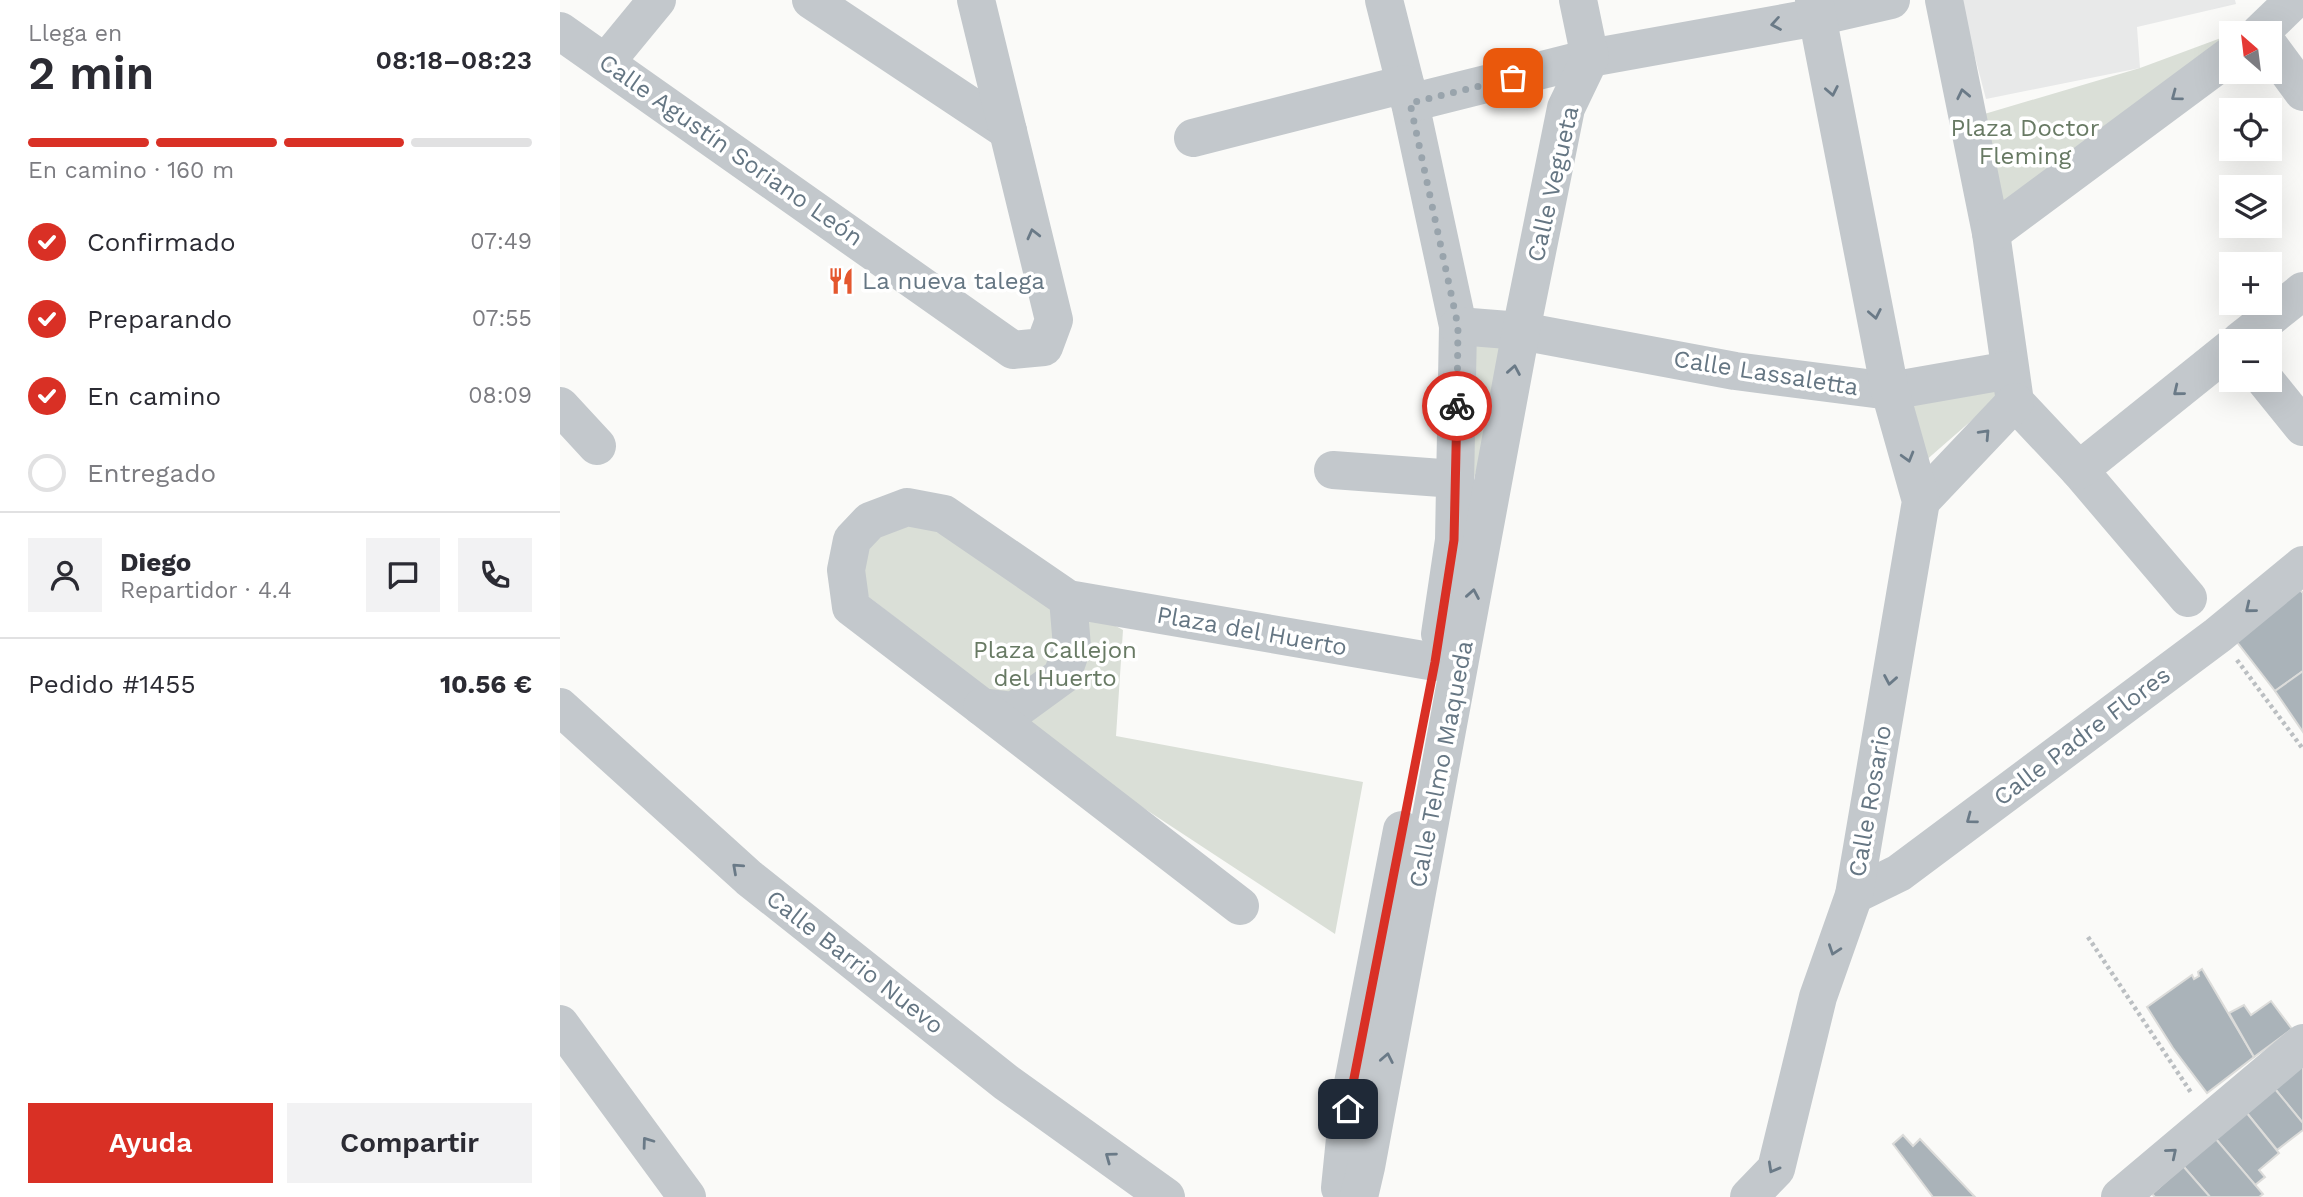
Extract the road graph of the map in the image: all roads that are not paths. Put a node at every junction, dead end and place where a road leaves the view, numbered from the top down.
1 (657, 0) edge
2 (811, 0) edge
3 (976, 0) edge
4 (1384, 0) edge
5 (1578, 0) edge
6 (1891, 0) edge
7 (1944, 0) edge
8 (2294, 0) edge
9 (1816, 8) edge
10 (2272, 21) edge
11 (560, 31) edge
12 (1590, 58) junction
13 (606, 62) junction
14 (2282, 63) edge
15 (2219, 64) edge
16 (2303, 92) edge
17 (1407, 94) junction
18 (1008, 131) junction
19 (1193, 138) dead end
20 (1992, 233) junction
21 (2303, 291) edge
22 (1458, 326) junction
23 (2255, 329) edge
24 (1521, 331) junction
25 (2219, 358) edge
26 (2012, 386) junction
27 (1890, 391) junction
28 (2275, 392) edge
29 (560, 406) edge
30 (2303, 427) edge
31 (597, 446) dead end
32 (1333, 470) dead end
33 (2079, 470) junction
34 (1455, 479) junction
35 (1921, 501) junction
36 (2303, 565) edge
37 (2188, 598) dead end
38 (1068, 599) junction
39 (1435, 662) junction
40 (560, 707) edge
41 (982, 708) junction
42 (1854, 895) junction
43 (1240, 906) dead end
44 (560, 1024) edge
45 (2303, 1043) edge
46 (687, 1197) edge
47 (1166, 1197) edge
48 (1339, 1197) edge
49 (1359, 1197) edge
50 (1749, 1197) edge
51 (2120, 1197) edge

1 - 13 street
2 - 18 street
3 - 18 street
4 - 17 street, Calle Telmo Maqueda
5 - 12 street
6 - 9 street
20 -> 7 street
8 - 10 street
9 -> 12 street
9 -> 27 street, Calle Rosario
11 - 13 street, Calle Agustín Soriano León
12 - 17 street
12 - 24 street, Calle Vegueta
13 -> 18 street, Calle Agustín Soriano León
14 - 16 street
15 -> 20 street
17 - 19 street
17 - 22 street, Calle Telmo Maqueda
20 - 26 street
21 - 23 street
22 - 24 street, Calle Lassaletta
22 - 34 street, Calle Telmo Maqueda
24 - 27 street, Calle Lassaletta
49 -> 24 street, Calle Telmo Maqueda
25 -> 33 street
26 - 27 street, Calle Lassaletta
26 - 33 street
35 -> 26 street
27 -> 35 street, Calle Rosario
28 - 30 street
29 - 31 street
32 - 34 street
33 - 37 street
34 - 39 street, Calle Telmo Maqueda
35 -> 42 street, Calle Rosario
36 -> 42 street, Calle Padre Flores
38 - 39 street, Plaza del Huerto
38 - 41 street
38 - 41 street, Plaza del Huerto
39 - 48 street, Calle Telmo Maqueda
47 -> 40 street, Calle Barrio Nuevo
41 - 43 street, Plaza del Huerto
42 -> 50 street, Calle Rosario
46 -> 44 street
51 -> 45 street

